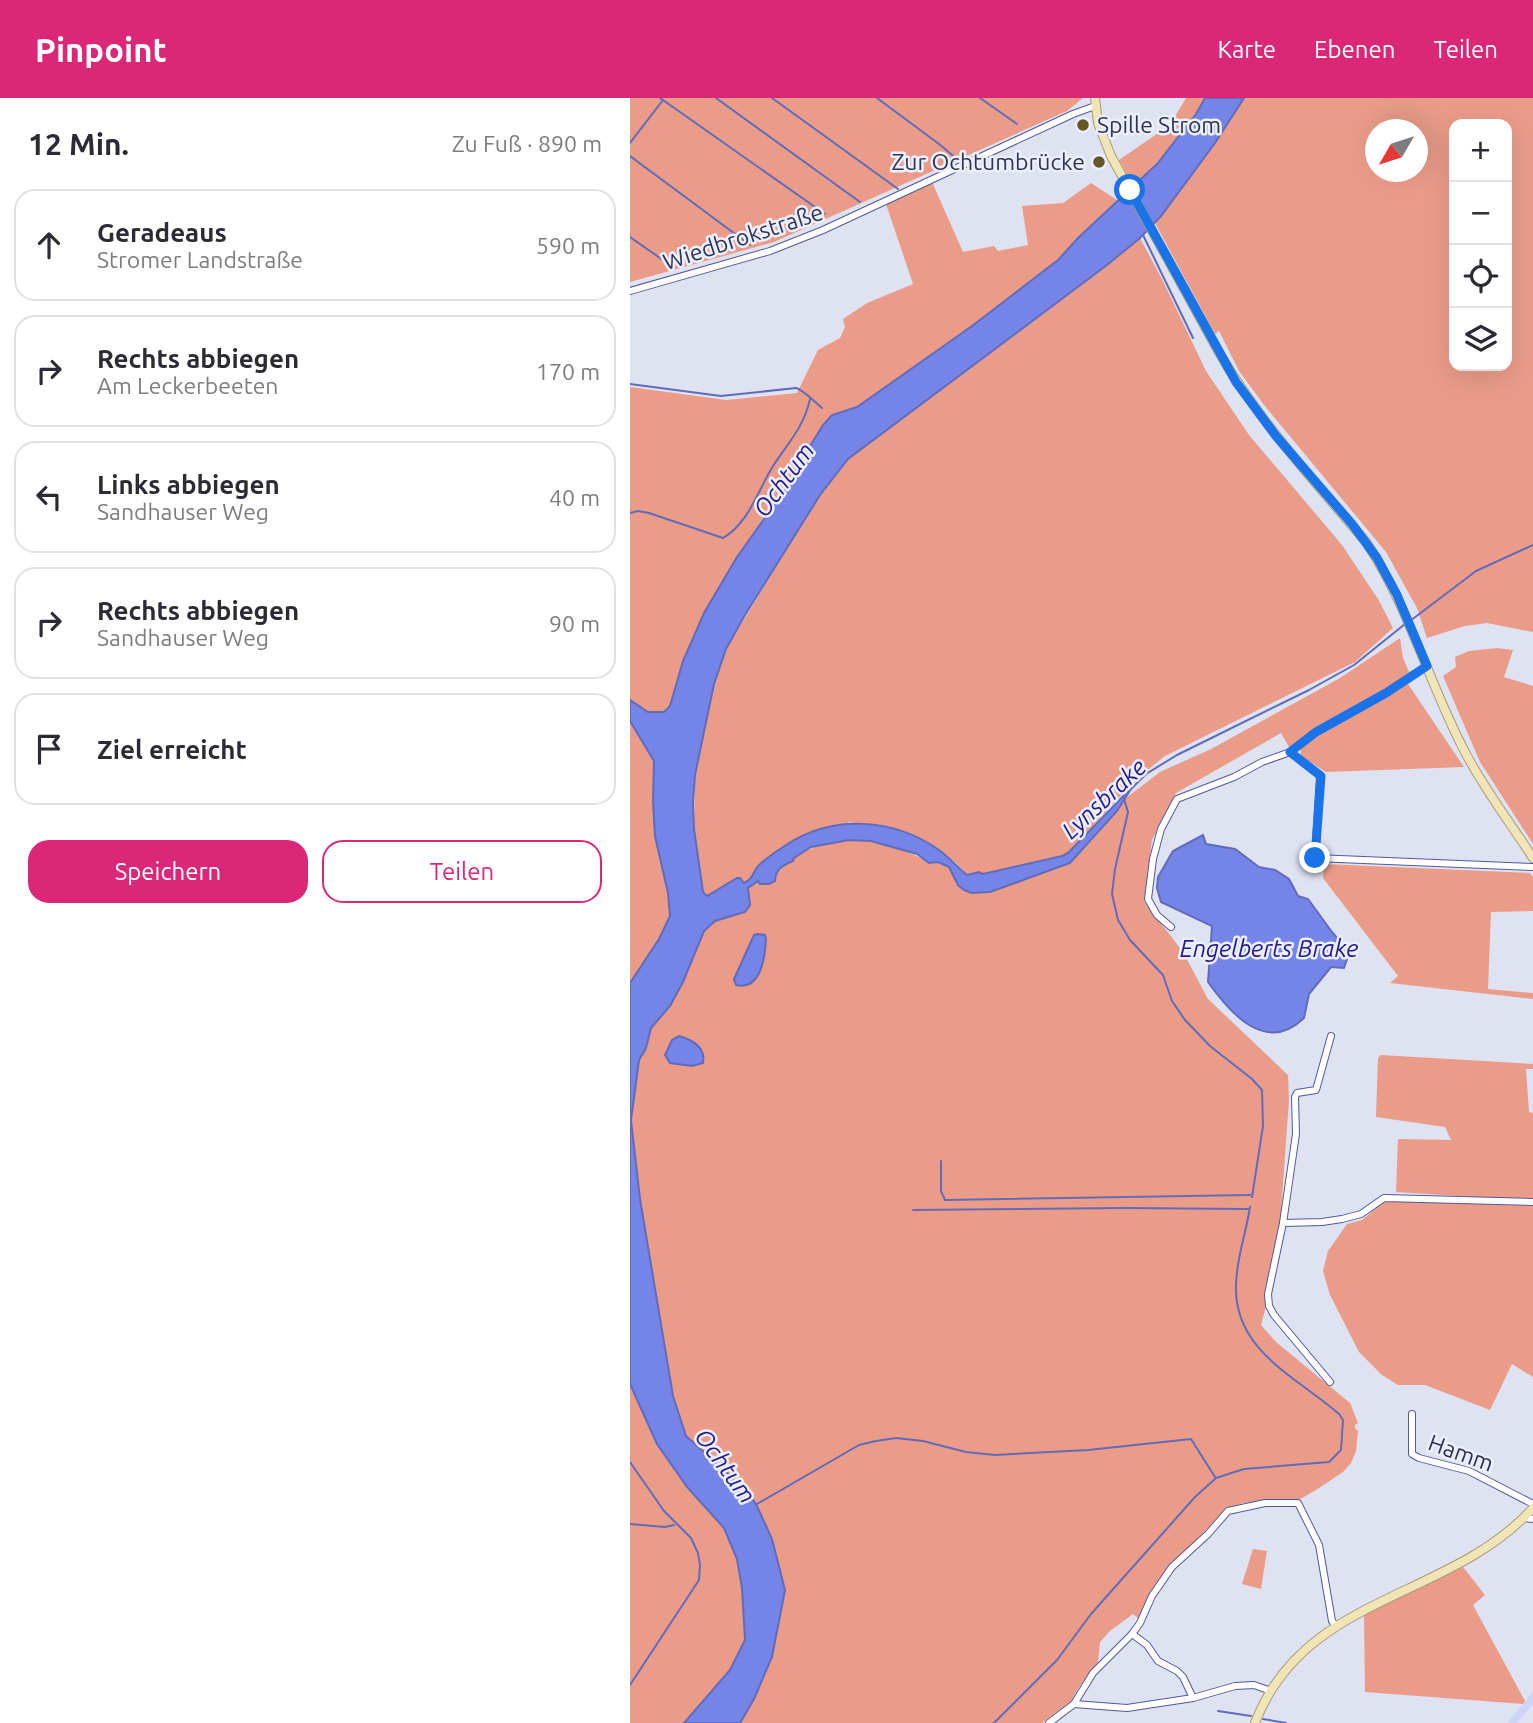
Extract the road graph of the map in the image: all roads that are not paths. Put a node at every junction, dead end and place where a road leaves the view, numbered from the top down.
1 (1095, 102) edge
2 (630, 291) edge
3 (1427, 666) junction
4 (1290, 752) junction
5 (1533, 858) edge
6 (1533, 867) edge
7 (1171, 928) dead end
8 (1331, 1036) dead end
9 (1533, 1202) edge
10 (1283, 1223) junction
11 (1330, 1381) dead end
12 (1412, 1414) dead end
13 (1533, 1506) edge
14 (1529, 1518) edge
15 (1336, 1626) junction
16 (1132, 1634) junction
17 (1271, 1691) junction
18 (1193, 1698) junction
19 (1074, 1704) junction
20 (1049, 1723) edge
21 (1255, 1723) edge

1 - 2 street, Wiedbrokstraße
1 - 3 main road
3 - 4 street
3 - 5 main road
4 - 6 street
4 - 7 street
8 - 10 street
9 - 10 street
10 - 11 street
12 - 13 street, Hamm
13 - 14 main road
14 - 15 main road
15 - 16 street
15 - 17 main road
16 - 18 street
16 - 19 street
17 - 18 street
17 - 21 main road
18 - 19 street
19 - 20 street

